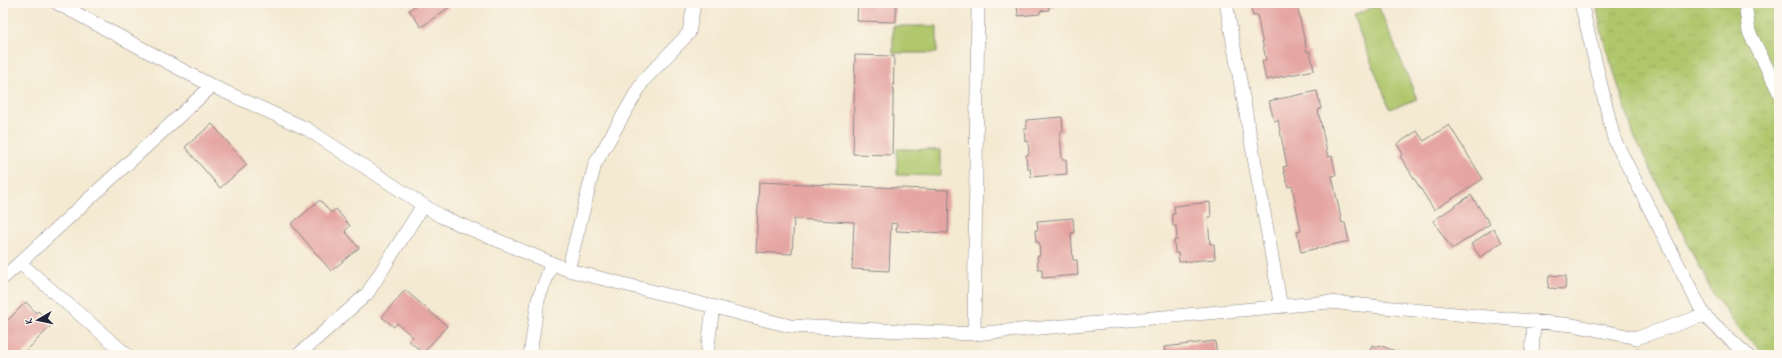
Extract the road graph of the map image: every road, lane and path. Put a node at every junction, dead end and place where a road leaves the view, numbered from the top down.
1 (56, 3) edge
2 (694, 3) edge
3 (978, 3) edge
4 (1226, 3) edge
5 (1581, 3) edge
6 (1745, 3) edge
7 (212, 86) junction
8 (1779, 92) edge
9 (423, 205) junction
10 (20, 263) junction
11 (552, 263) junction
12 (568, 270) junction
13 (3, 278) edge
14 (713, 306) junction
15 (1281, 307) junction
16 (1704, 315) junction
17 (1534, 321) junction
18 (974, 334) junction
19 (127, 355) edge
20 (298, 355) edge
21 (530, 355) edge
22 (706, 355) edge
23 (1532, 355) edge
24 (1747, 355) edge

1 - 7 street
2 - 12 street
3 - 18 street
4 - 15 street
5 - 16 street
6 - 8 street
7 - 9 street
7 - 10 street
9 - 11 street
9 - 20 street
10 - 13 street
10 - 19 street
11 - 12 street
11 - 21 street
12 - 14 street
14 - 18 street
14 - 22 street
15 - 17 street
15 - 18 street
16 - 17 street
16 - 24 street
17 - 23 street

